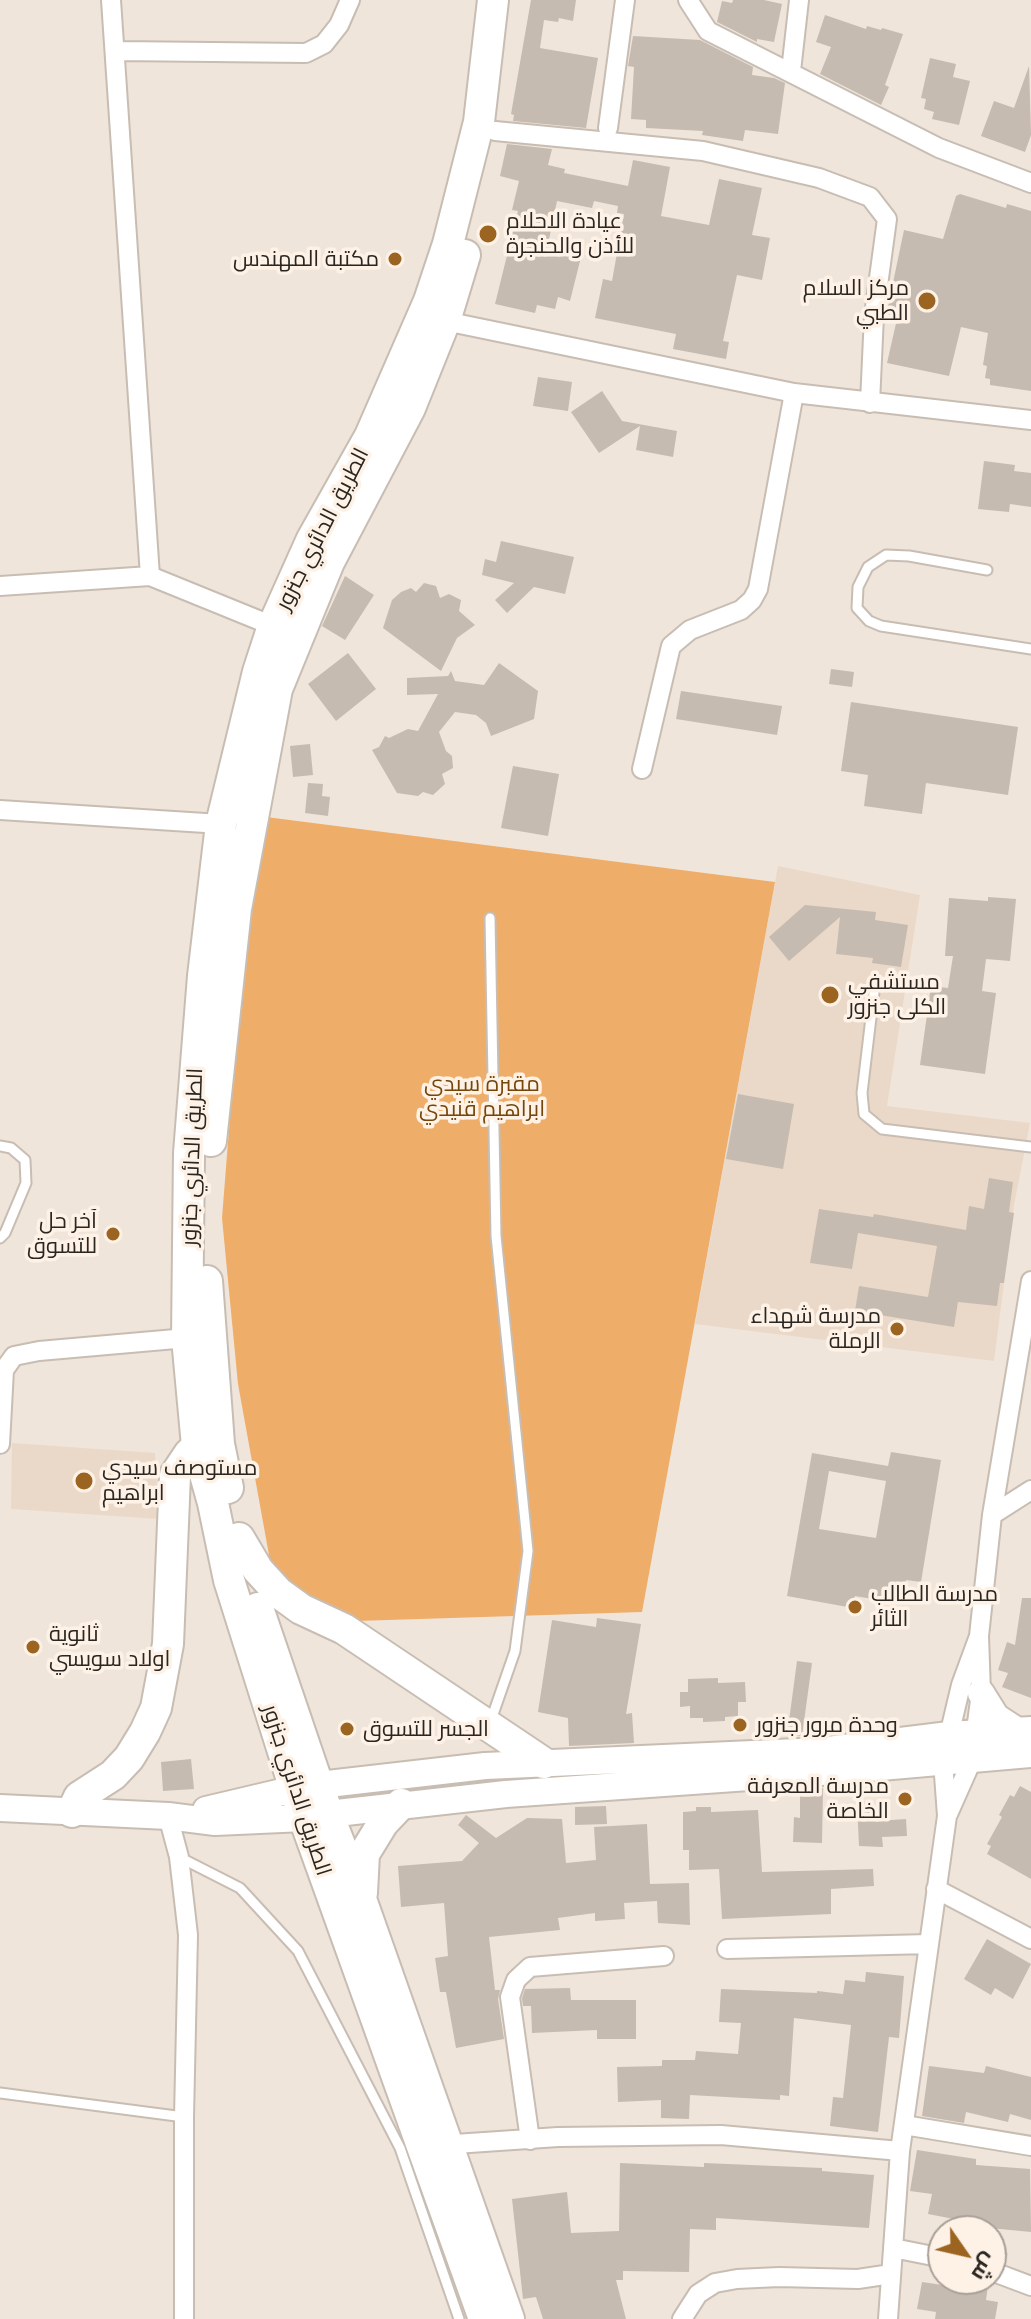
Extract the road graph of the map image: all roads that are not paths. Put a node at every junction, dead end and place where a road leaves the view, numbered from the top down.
1 (111, 0) edge
2 (350, 0) edge
3 (493, 0) edge
4 (514, 0) edge
5 (625, 0) edge
6 (688, 0) edge
7 (799, 0) edge
8 (117, 51) junction
9 (791, 71) junction
10 (608, 128) dead end
11 (495, 131) junction
12 (1031, 183) edge
13 (445, 321) junction
14 (794, 393) junction
15 (870, 403) junction
16 (1031, 420) edge
17 (987, 570) dead end
18 (150, 576) junction
19 (0, 586) edge
20 (273, 626) junction
21 (1031, 649) edge
22 (642, 769) dead end
23 (0, 810) edge
24 (221, 824) junction
25 (490, 918) dead end
26 (875, 984) dead end
27 (0, 1146) edge
28 (1031, 1147) edge
29 (0, 1238) edge
30 (1031, 1281) edge
31 (187, 1338) junction
32 (7, 1354) edge
33 (0, 1444) edge
34 (208, 1445) junction
35 (1031, 1490) edge
36 (992, 1515) junction
37 (239, 1538) junction
38 (979, 1636) junction
39 (981, 1693) junction
40 (489, 1726) junction
41 (1027, 1739) edge
42 (966, 1743) junction
43 (943, 1761) junction
44 (551, 1763) junction
45 (559, 1791) junction
46 (311, 1801) junction
47 (401, 1804) junction
48 (0, 1808) edge
49 (72, 1812) junction
50 (947, 1816) junction
51 (172, 1817) junction
52 (179, 1857) junction
53 (936, 1889) junction
54 (361, 1899) junction
55 (1031, 1939) edge
56 (929, 1944) junction
57 (727, 1949) dead end
58 (664, 1956) dead end
59 (0, 2093) edge
60 (184, 2117) junction
61 (904, 2125) junction
62 (530, 2140) junction
63 (435, 2146) junction
64 (1031, 2146) edge
65 (900, 2151) junction
66 (893, 2248) junction
67 (927, 2255) edge
68 (891, 2274) junction
69 (1007, 2277) edge
70 (1031, 2286) edge
71 (184, 2319) edge
72 (459, 2319) edge
73 (484, 2319) edge
74 (509, 2319) edge
75 (682, 2319) edge
76 (888, 2319) edge

1 - 8 street
2 - 8 street
3 - 20 main road, الطريق الدائري جنزور
4 - 11 main road, الطريق الدائري جنزور
5 - 10 street
6 - 9 street
7 - 9 street
8 - 18 street
9 - 12 street
11 - 13 main road, الطريق الدائري جنزور
11 - 15 street
13 - 14 street
13 - 34 main road, الطريق الدائري جنزور
14 - 15 street
14 - 22 street
15 - 16 street
17 - 21 lane
18 - 19 street
18 - 20 street
20 - 24 main road, الطريق الدائري جنزور
23 - 24 street
24 - 31 main road, الطريق الدائري جنزور
25 - 40 lane
26 - 28 lane
27 - 29 lane
30 - 36 street
31 - 32 street
31 - 34 main road, الطريق الدائري جنزور
32 - 33 street
34 - 37 main road, الطريق الدائري جنزور
34 - 46 main road, الطريق الدائري جنزور
34 - 49 main road
35 - 36 street
36 - 38 street
37 - 40 main road
37 - 46 main road, الطريق الدائري جنزور
38 - 39 street
38 - 42 street
39 - 41 street
39 - 42 street
40 - 44 main road
41 - 42 street
42 - 43 street
42 - 44 street
42 - 50 street
43 - 45 street
43 - 50 street
44 - 45 street
44 - 46 street
45 - 47 street
46 - 47 street
46 - 51 street
46 - 54 main road, الطريق الدائري جنزور
46 - 63 main road, الطريق الدائري جنزور
47 - 54 main road
48 - 49 street
49 - 51 street
50 - 53 street
51 - 52 street
52 - 60 street
52 - 72 lane
53 - 55 street
53 - 56 street
54 - 63 main road, الطريق الدائري جنزور
56 - 57 street
56 - 61 street
58 - 62 street
59 - 60 lane
60 - 71 street
61 - 64 street
61 - 65 street
62 - 63 street
62 - 65 street
63 - 73 main road, الطريق الدائري جنزور
63 - 74 main road, الطريق الدائري جنزور
65 - 66 street
66 - 67 street
66 - 68 street
68 - 75 street
68 - 76 street
69 - 70 street

